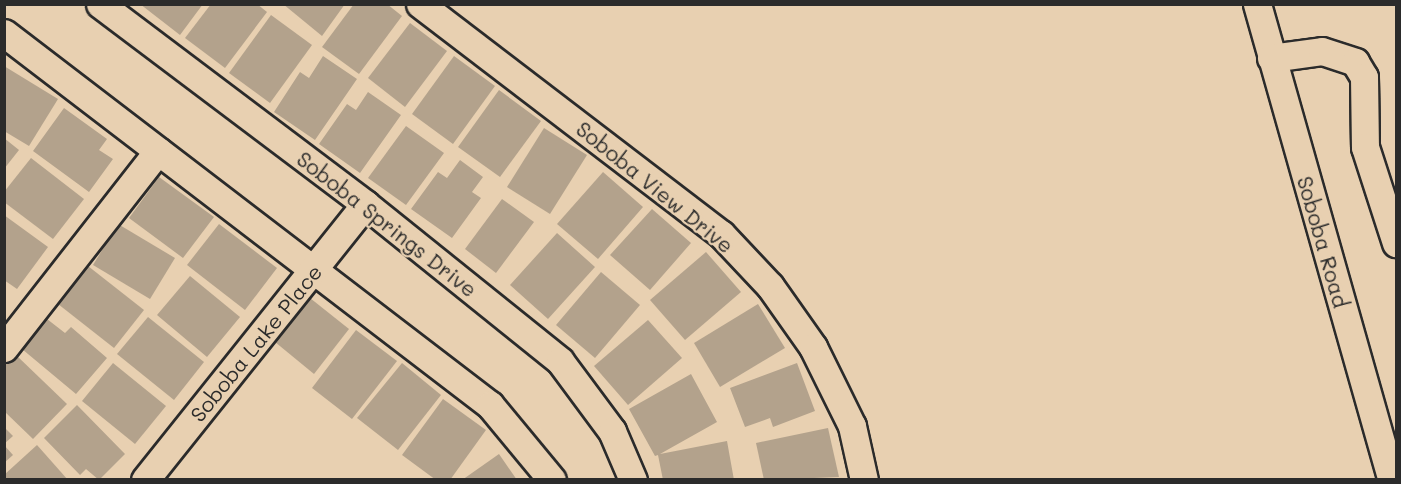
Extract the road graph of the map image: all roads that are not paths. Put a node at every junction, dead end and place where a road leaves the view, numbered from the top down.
1 (100, 4) edge
2 (420, 4) edge
3 (1257, 4) edge
4 (4, 33) edge
5 (1271, 58) junction
6 (158, 151) junction
7 (365, 204) junction
8 (1396, 243) edge
9 (314, 269) junction
10 (4, 348) edge
11 (145, 480) edge
12 (552, 480) edge
13 (633, 480) edge
14 (864, 480) edge
15 (1392, 480) edge

1 - 7 street, Soboba Springs Drive
2 - 14 street, Soboba View Drive
3 - 5 street, Soboba Road
4 - 6 street
5 - 8 street
5 - 15 street, Soboba Road
6 - 9 street
6 - 10 street
7 - 9 street, Soboba Lake Place
7 - 13 street, Soboba Springs Drive
9 - 11 street, Soboba Lake Place
9 - 12 street

